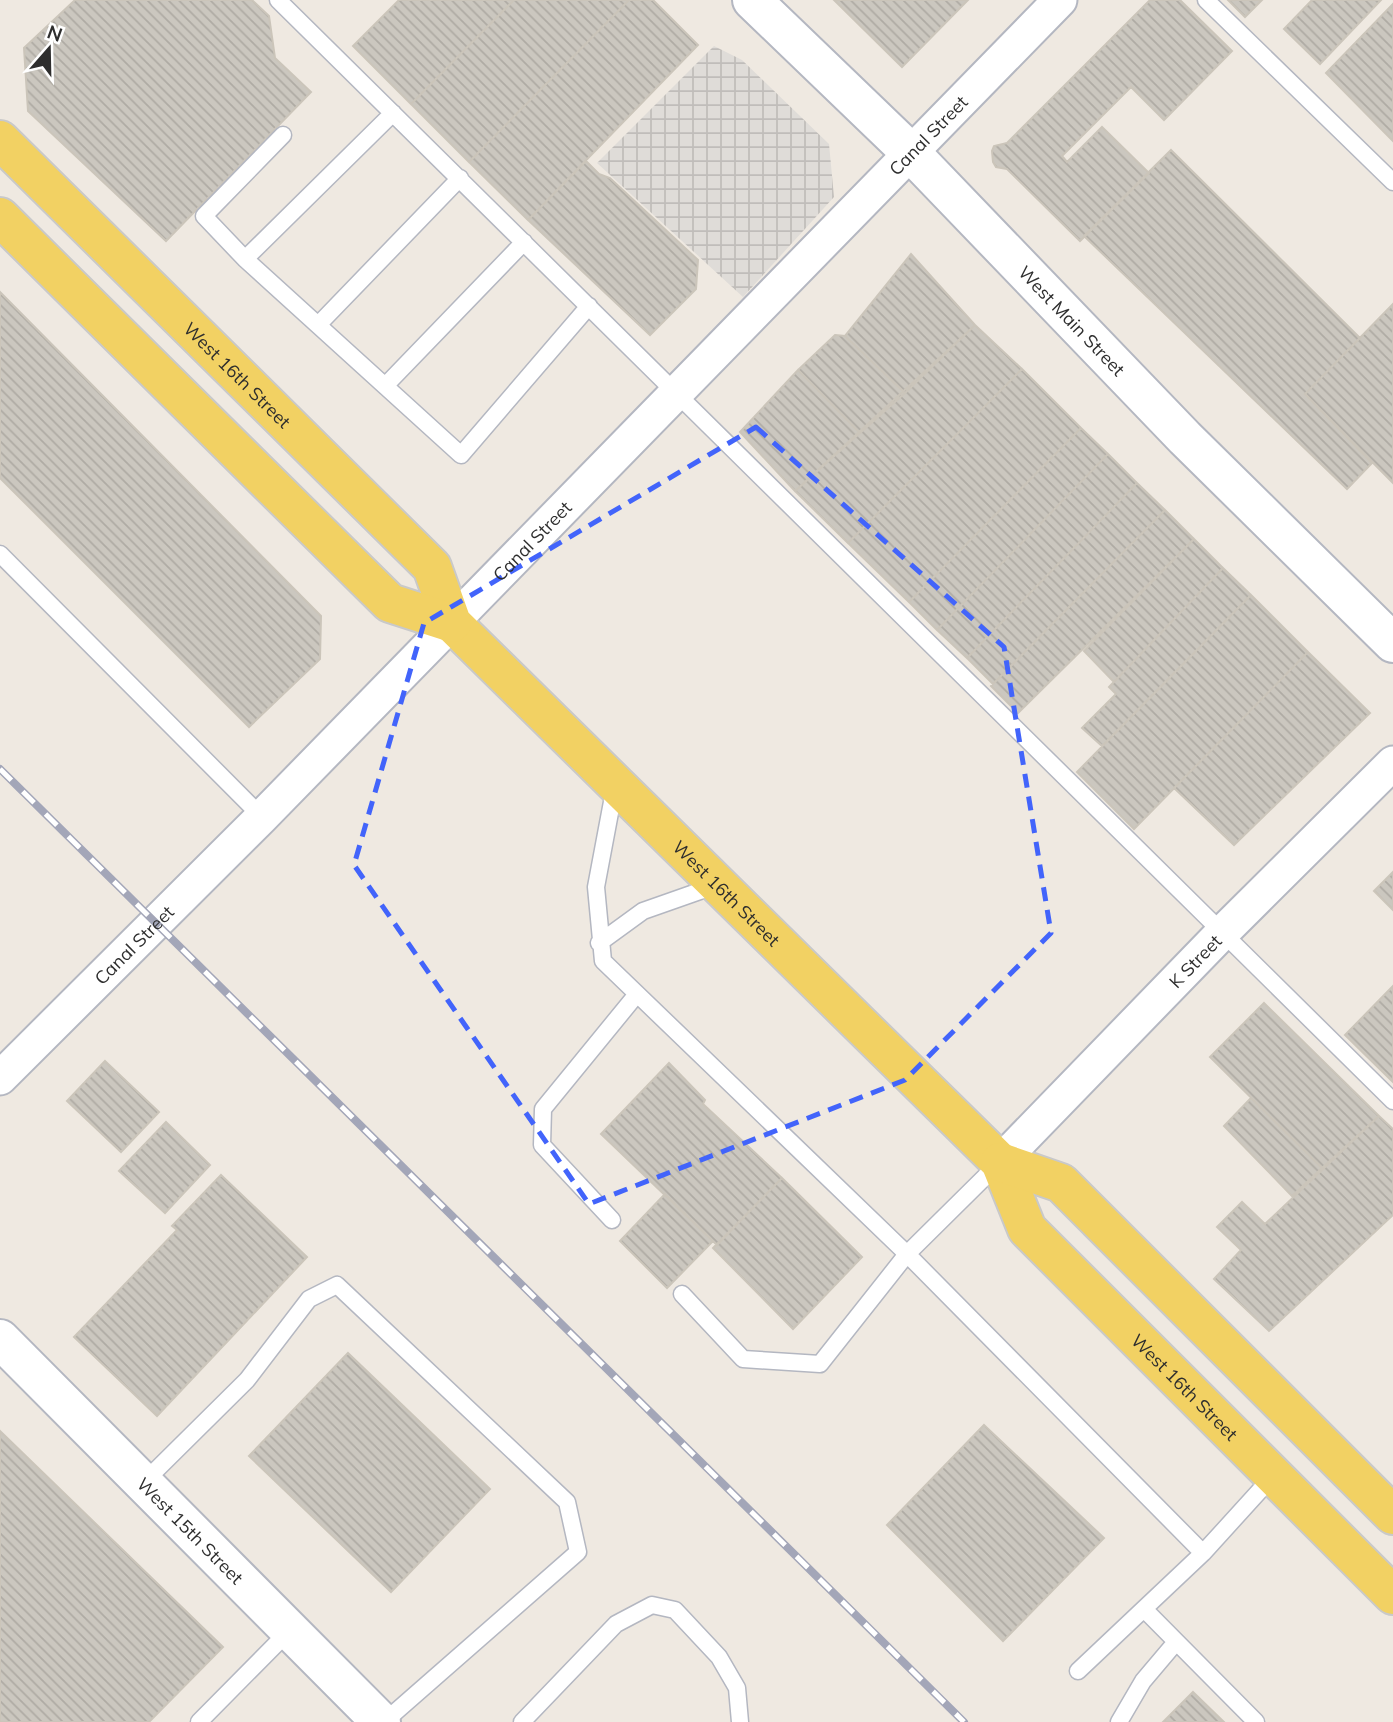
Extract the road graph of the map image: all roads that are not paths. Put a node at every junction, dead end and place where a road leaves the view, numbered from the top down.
1 (278, 0) edge
2 (752, 0) edge
3 (1060, 0) edge
4 (1206, 0) edge
5 (393, 113) junction
6 (283, 135) dead end
7 (0, 140) edge
8 (910, 152) junction
9 (460, 178) junction
10 (1393, 182) edge
11 (0, 217) edge
12 (524, 242) junction
13 (244, 259) junction
14 (589, 306) junction
15 (318, 325) junction
16 (385, 386) junction
17 (677, 393) junction
18 (0, 554) edge
19 (452, 623) junction
20 (1393, 643) edge
21 (1393, 763) edge
22 (615, 784) junction
23 (262, 817) junction
24 (717, 885) junction
25 (1221, 934) junction
26 (599, 943) junction
27 (637, 994) junction
28 (0, 1078) edge
29 (1393, 1101) edge
30 (1000, 1163) junction
31 (612, 1220) dead end
32 (907, 1254) junction
33 (682, 1294) dead end
34 (0, 1339) edge
35 (1274, 1475) junction
36 (142, 1484) junction
37 (1393, 1515) edge
38 (1203, 1553) junction
39 (1393, 1595) edge
40 (1144, 1609) junction
41 (288, 1632) junction
42 (1176, 1642) junction
43 (1078, 1671) dead end
44 (199, 1722) edge
45 (382, 1722) edge
46 (522, 1722) edge
47 (740, 1722) edge
48 (1119, 1722) edge
49 (1256, 1722) edge

1 - 5 lane
2 - 8 street, West Main Street
3 - 8 street, Canal Street
4 - 10 lane
5 - 9 lane
5 - 13 lane
6 - 13 lane
7 - 19 main road, West 16th Street
8 - 17 street, Canal Street
8 - 20 street, West Main Street
9 - 12 lane
9 - 15 lane
11 - 19 main road, West 16th Street
12 - 14 lane
12 - 16 lane
13 - 15 lane
14 - 16 lane
14 - 17 lane
15 - 16 lane
17 - 19 street, Canal Street
17 - 25 lane
18 - 23 lane
19 - 22 main road, West 16th Street
19 - 23 street, Canal Street
21 - 25 street, K Street
22 - 24 main road, West 16th Street
22 - 26 lane
23 - 28 street, Canal Street
24 - 26 lane
24 - 30 main road, West 16th Street
25 - 29 lane
25 - 30 street, K Street
26 - 27 lane
27 - 31 lane
27 - 32 lane
30 - 32 lane
30 - 35 main road, West 16th Street
30 - 37 main road, West 16th Street
32 - 33 lane
32 - 38 lane
34 - 36 street, West 15th Street
35 - 38 lane
35 - 39 main road, West 16th Street
36 - 41 street, West 15th Street
36 - 45 lane
38 - 40 lane
40 - 42 lane
40 - 43 lane
41 - 44 lane
41 - 45 street, West 15th Street
42 - 48 lane
42 - 49 lane
46 - 47 lane

